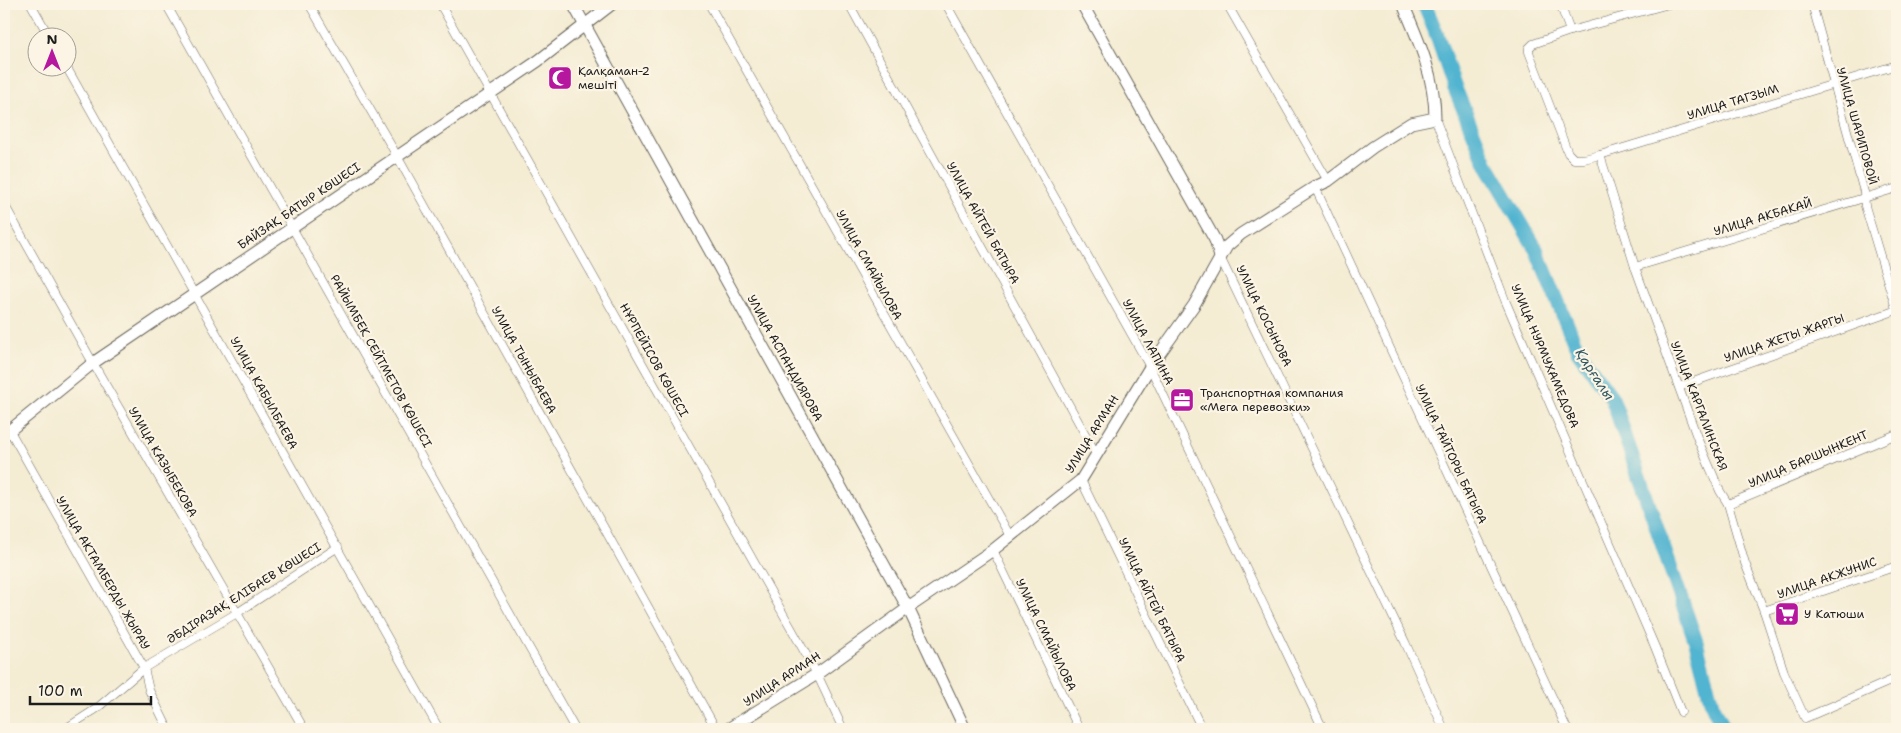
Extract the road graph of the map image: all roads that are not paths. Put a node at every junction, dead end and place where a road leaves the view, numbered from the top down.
1 (31, 4) edge
2 (166, 4) edge
3 (309, 4) edge
4 (440, 4) edge
5 (573, 4) edge
6 (612, 4) edge
7 (709, 4) edge
8 (849, 4) edge
9 (946, 4) edge
10 (1082, 4) edge
11 (1227, 4) edge
12 (1404, 4) edge
13 (1560, 4) edge
14 (1669, 4) edge
15 (1812, 4) edge
16 (584, 24) junction
17 (44, 28) edge
18 (1570, 31) junction
19 (1897, 65) edge
20 (73, 78) edge
21 (1833, 83) junction
22 (491, 93) junction
23 (1435, 118) junction
24 (1600, 155) junction
25 (398, 156) junction
26 (1328, 182) junction
27 (1315, 187) junction
28 (1897, 188) edge
29 (1865, 197) junction
30 (4, 204) edge
31 (292, 227) junction
32 (1220, 256) junction
33 (1636, 267) junction
34 (195, 294) junction
35 (1897, 310) edge
36 (93, 363) junction
37 (1150, 367) junction
38 (1679, 387) junction
39 (7, 433) edge
40 (1897, 434) edge
41 (1096, 454) junction
42 (1081, 480) junction
43 (1728, 504) junction
44 (1010, 536) junction
45 (338, 547) junction
46 (993, 550) junction
47 (1897, 566) edge
48 (908, 608) junction
49 (1764, 611) junction
50 (237, 612) junction
51 (144, 668) junction
52 (817, 674) junction
53 (1897, 678) edge
54 (1681, 712) dead end
55 (65, 729) edge
56 (168, 729) edge
57 (304, 729) edge
58 (439, 729) edge
59 (575, 729) edge
60 (716, 729) edge
61 (728, 729) edge
62 (843, 729) edge
63 (965, 729) edge
64 (1080, 729) edge
65 (1202, 729) edge
66 (1323, 729) edge
67 (1444, 729) edge
68 (1567, 729) edge

1 - 17 street
2 - 31 street, РАЙЫМБЕК СЕЙТМЕТОВ КӨШЕСІ
3 - 25 street, УЛИЦА ТЫНЫБАЕВА
4 - 22 street, НҰРПЕЙІСОВ КӨШЕСІ
5 - 16 street, УЛИЦА АСПАНДИЯРОВА
6 - 16 street, БАЙЗАҚ БАТЫР КӨШЕСІ
7 - 44 street, УЛИЦА СМАЙЫЛОВА
8 - 41 street, УЛИЦА АЙТЕЙ БАТЫРА
9 - 37 street, УЛИЦА ЛАПИНА
10 - 32 street, УЛИЦА КОСЫНОВА
11 - 26 street
12 - 23 street, УЛИЦА НУРМУХАМЕДОВА
13 - 18 street
14 - 18 street
15 - 21 street, УЛИЦА ШАРИПОВОЙ
16 - 22 street, БАЙЗАҚ БАТЫР КӨШЕСІ
16 - 48 street, УЛИЦА АСПАНДИЯРОВА
18 - 24 street, УЛИЦА ТАГЗЫМ
19 - 21 street, УЛИЦА ТАГЗЫМ
20 - 34 street, УЛИЦА КАБЫЛБАЕВА
21 - 24 street, УЛИЦА ТАГЗЫМ
21 - 29 street, УЛИЦА ШАРИПОВОЙ
22 - 25 street, БАЙЗАҚ БАТЫР КӨШЕСІ
22 - 52 street, НҰРПЕЙІСОВ КӨШЕСІ
23 - 26 street, УЛИЦА АРМАН
23 - 54 street, УЛИЦА НУРМУХАМЕДОВА
24 - 33 street, УЛИЦА КАРГАЛИНСКАЯ
25 - 31 street, БАЙЗАҚ БАТЫР КӨШЕСІ
25 - 60 street, УЛИЦА ТЫНЫБАЕВА
26 - 27 street, УЛИЦА АРМАН
27 - 32 street, УЛИЦА АРМАН
27 - 68 street, УЛИЦА ТАЙТОРЫ БАТЫРА
28 - 29 street, УЛИЦА АКБАКАЙ
29 - 33 street, УЛИЦА АКБАКАЙ
29 - 35 street, УЛИЦА ШАРИПОВОЙ
30 - 36 street, УЛИЦА КАЗЫБЕКОВА
31 - 34 street, БАЙЗАҚ БАТЫР КӨШЕСІ
31 - 59 street, РАЙЫМБЕК СЕЙТМЕТОВ КӨШЕСІ
32 - 37 street, УЛИЦА АРМАН
32 - 67 street, УЛИЦА КОСЫНОВА
33 - 38 street, УЛИЦА КАРГАЛИНСКАЯ
34 - 36 street, БАЙЗАҚ БАТЫР КӨШЕСІ
34 - 45 street, УЛИЦА КАБЫЛБАЕВА
35 - 38 street, УЛИЦА ЖЕТЫ ЖАРГЫ
36 - 39 street, БАЙЗАҚ БАТЫР КӨШЕСІ
36 - 50 street, УЛИЦА КАЗЫБЕКОВА
37 - 41 street, УЛИЦА АРМАН
37 - 66 street, УЛИЦА ЛАПИНА
38 - 43 street, УЛИЦА КАРГАЛИНСКАЯ
39 - 51 street, УЛИЦА АКТАМБЕРДЫ ЖЫРАУ
40 - 43 street, УЛИЦА БАРШЫНКЕНТ
41 - 42 street, УЛИЦА АРМАН
42 - 44 street, УЛИЦА АРМАН
42 - 65 street, УЛИЦА АЙТЕЙ БАТЫРА
43 - 49 street, УЛИЦА КАРГАЛИНСКАЯ
44 - 46 street, УЛИЦА АРМАН
45 - 50 street, ӘБДІРАЗАҚ ЕЛІБАЕВ КӨШЕСІ
45 - 58 street, УЛИЦА КАБЫЛБАЕВА
46 - 48 street, УЛИЦА АРМАН
46 - 64 street, УЛИЦА СМАЙЫЛОВА
47 - 49 street, УЛИЦА АКЖУНИС
48 - 52 street, УЛИЦА АРМАН
48 - 63 street, УЛИЦА АСПАНДИЯРОВА
49 - 53 street, УЛИЦА КАРГАЛИНСКАЯ
50 - 51 street, ӘБДІРАЗАҚ ЕЛІБАЕВ КӨШЕСІ
50 - 57 street, УЛИЦА КАЗЫБЕКОВА
51 - 55 street, ӘБДІРАЗАҚ ЕЛІБАЕВ КӨШЕСІ
51 - 56 street, УЛИЦА АКТАМБЕРДЫ ЖЫРАУ
52 - 61 street, УЛИЦА АРМАН
52 - 62 street, НҰРПЕЙІСОВ КӨШЕСІ

